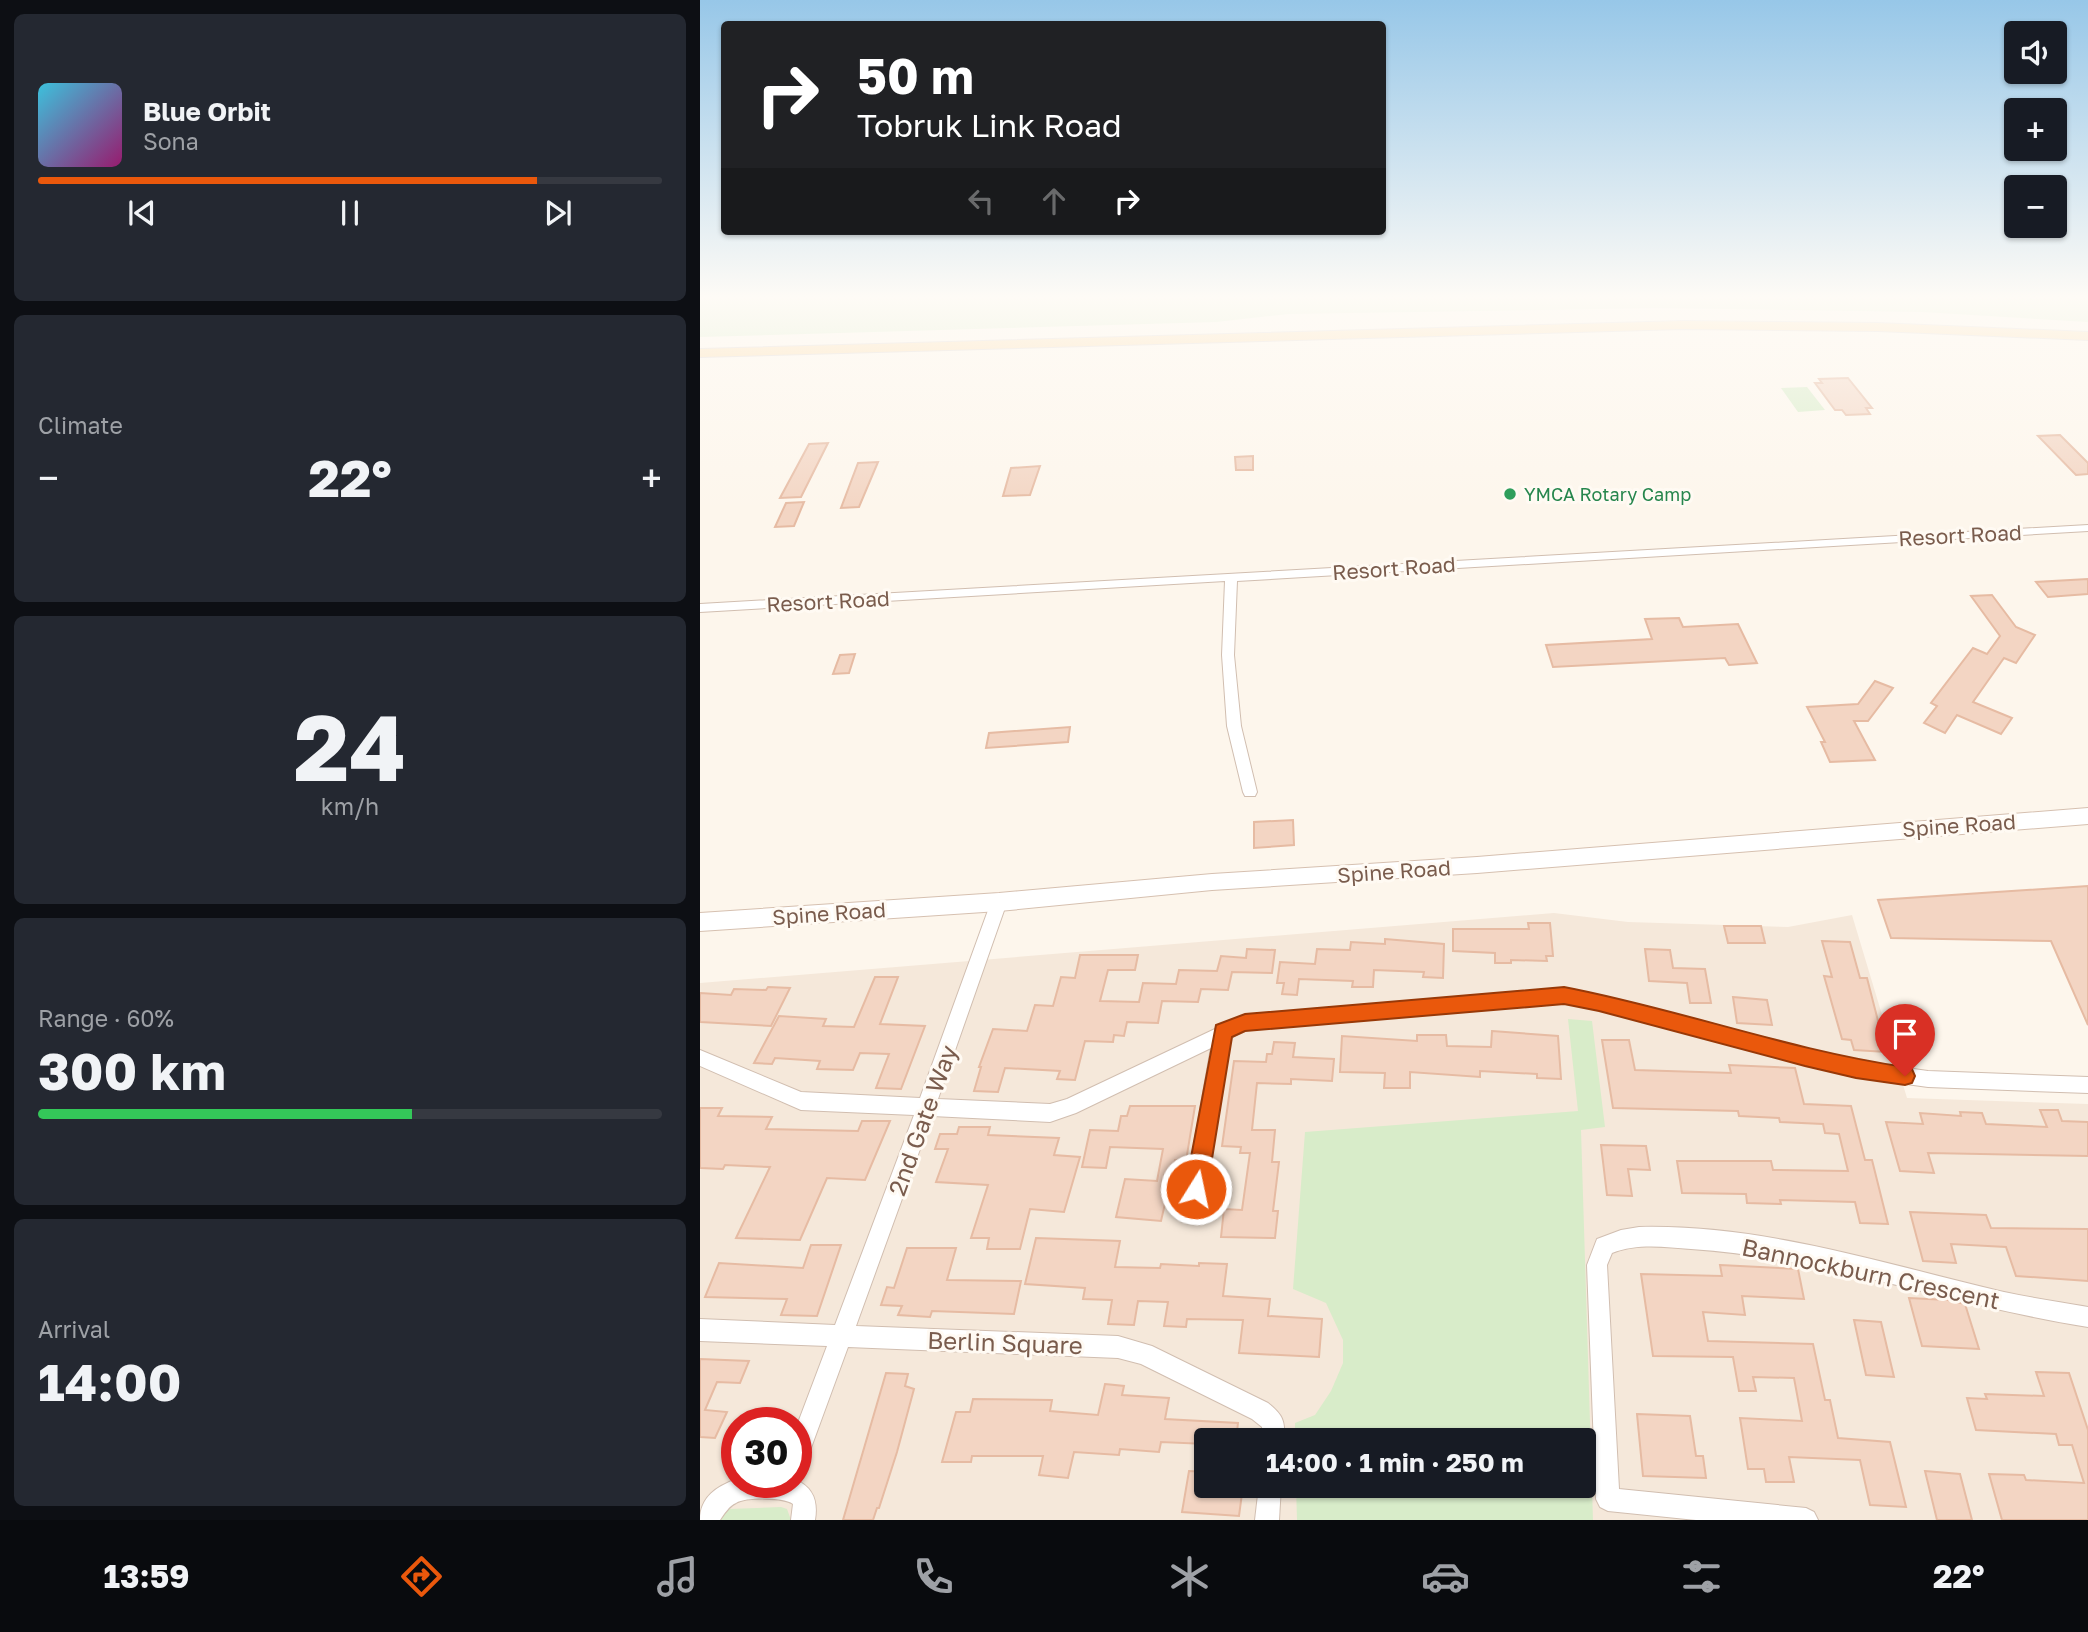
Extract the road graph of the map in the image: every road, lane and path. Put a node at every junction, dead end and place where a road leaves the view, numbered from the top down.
1 (2088, 528) edge
2 (1231, 578) junction
3 (700, 608) edge
4 (1250, 792) dead end
5 (2088, 816) edge
6 (999, 902) junction
7 (700, 922) edge
8 (1223, 1031) junction
9 (700, 1058) edge
10 (2088, 1085) edge
11 (926, 1108) junction
12 (1196, 1189) dead end
13 (2088, 1317) edge
14 (700, 1330) edge
15 (843, 1336) junction
16 (812, 1417) edge
17 (1273, 1428) edge
18 (724, 1498) edge
19 (802, 1498) edge
20 (1269, 1498) edge
21 (708, 1520) edge
22 (803, 1520) edge
23 (1267, 1520) edge
24 (1806, 1520) edge

1 - 2 street, Resort Road
2 - 3 street, Resort Road
2 - 4 street
5 - 6 main road, Spine Road
6 - 7 main road, Spine Road
6 - 11 street, 2nd Gate Way
8 - 10 street
8 - 11 street
8 - 12 street
9 - 11 street
11 - 15 street, 2nd Gate Way
13 - 24 street, Bannockburn Crescent
14 - 15 street, Berlin Square
15 - 16 street, 2nd Gate Way
15 - 17 street, Berlin Square
18 - 21 street
19 - 22 street
20 - 23 street

